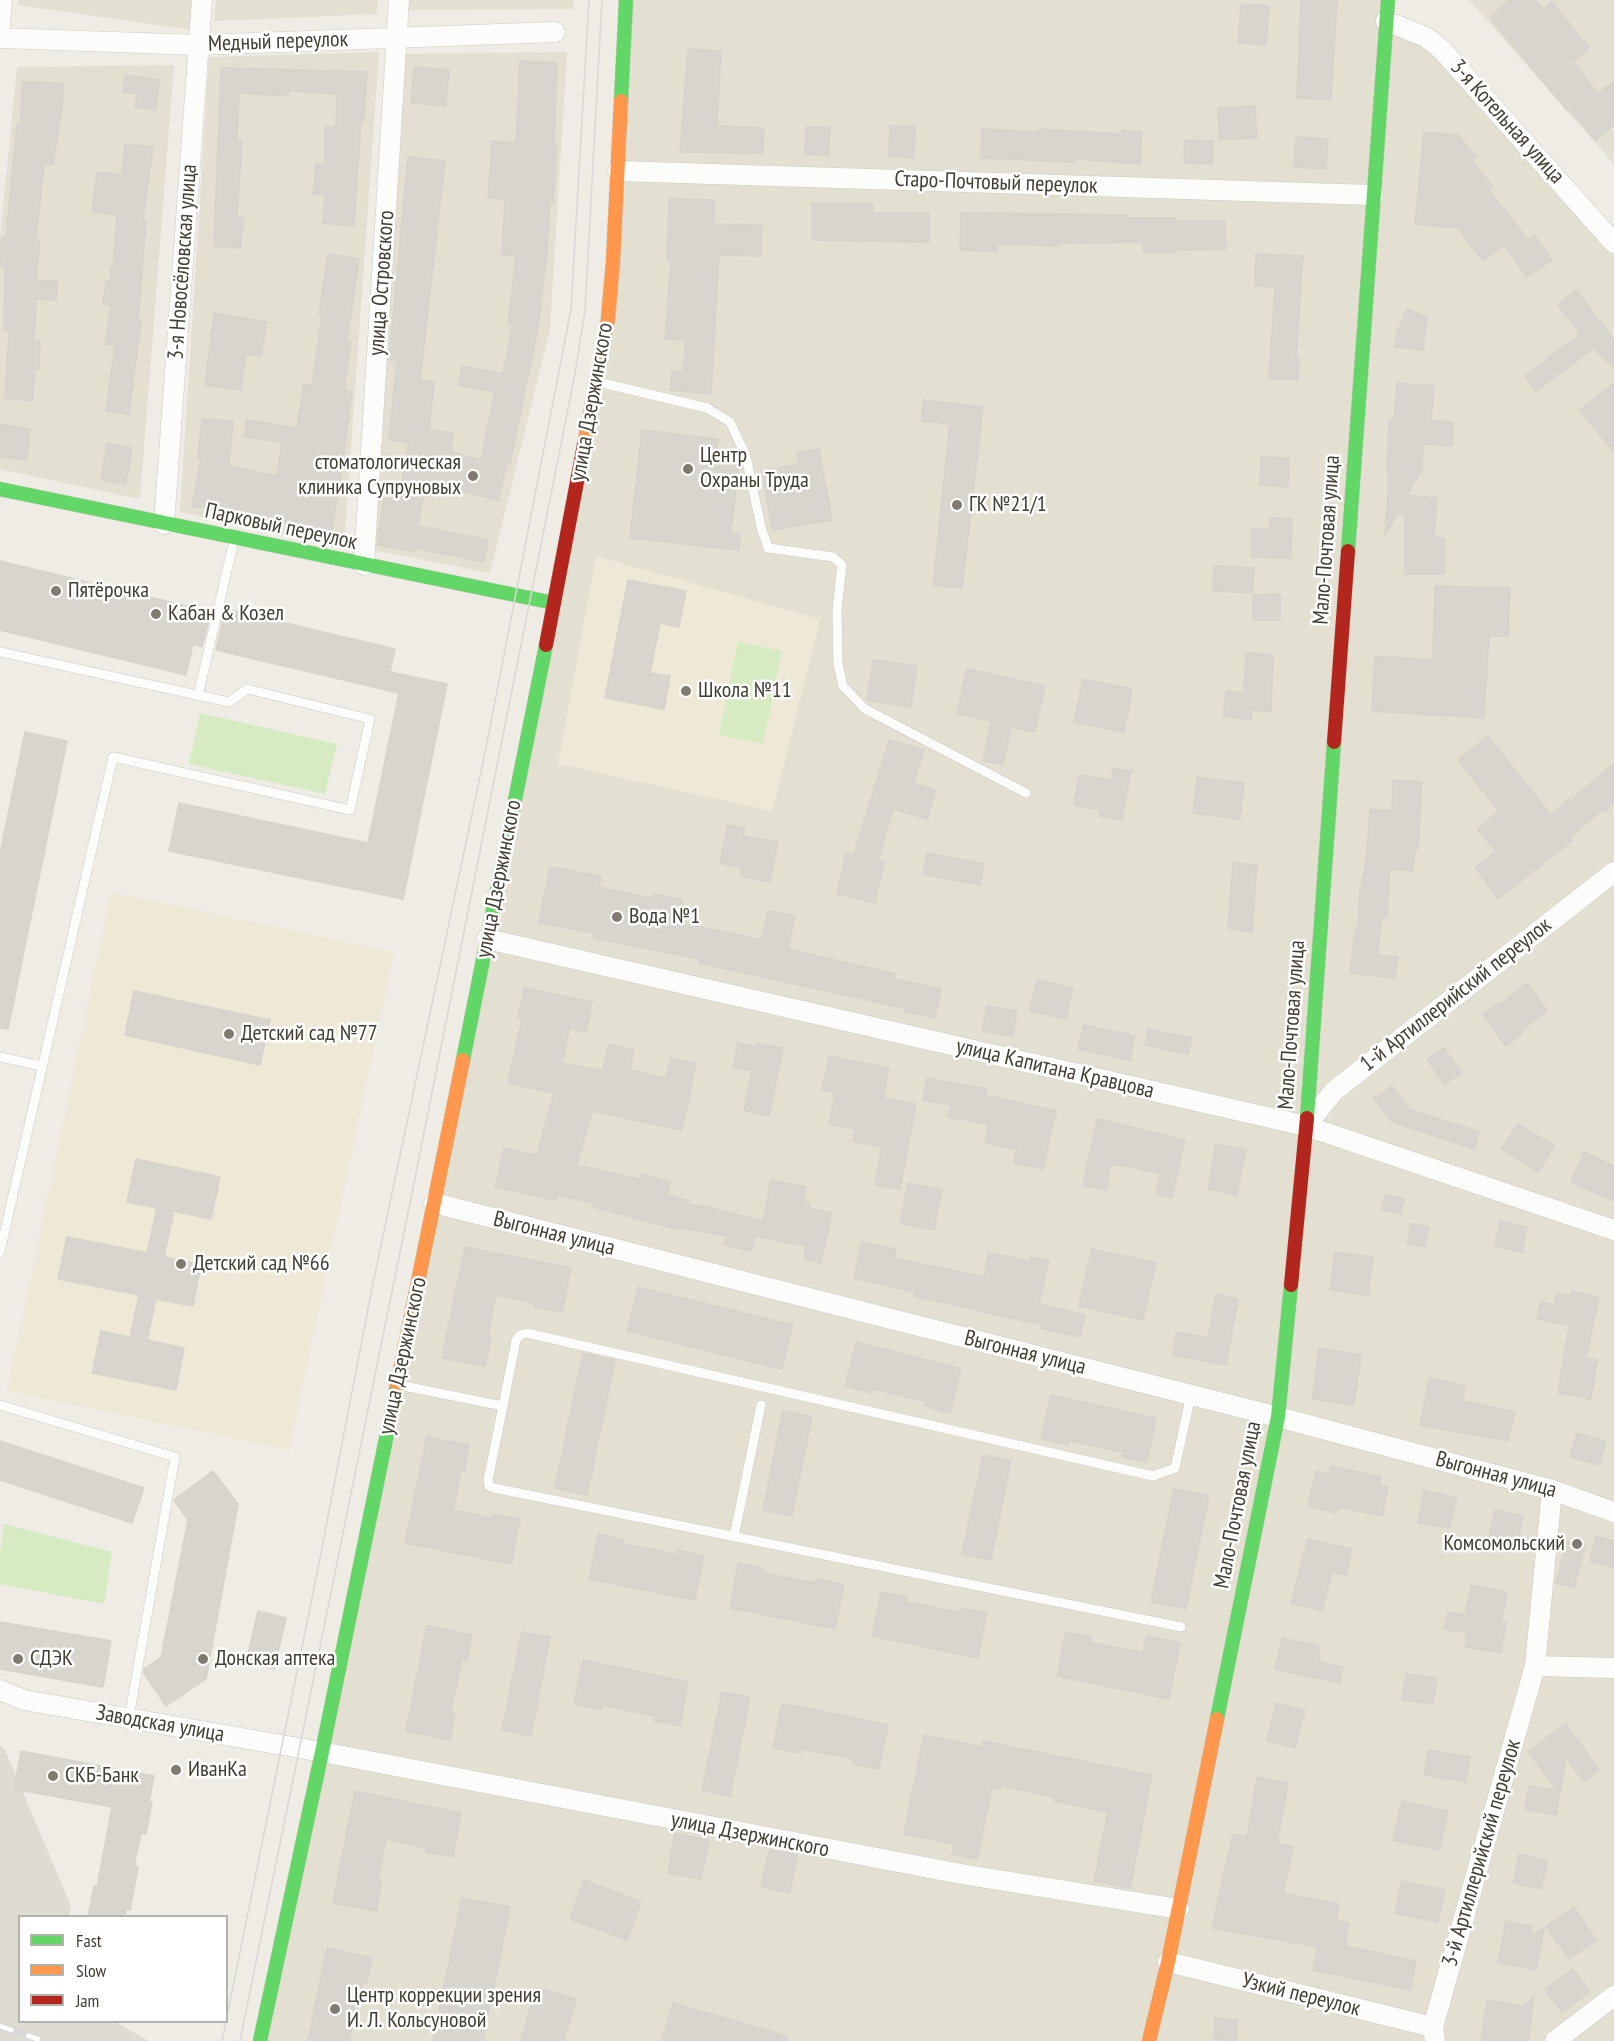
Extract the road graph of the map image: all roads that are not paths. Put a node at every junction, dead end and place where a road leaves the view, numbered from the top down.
1 (2, 0) edge
2 (202, 0) edge
3 (399, 0) edge
4 (626, 0) edge
5 (1388, 0) edge
6 (1386, 21) junction
7 (0, 25) edge
8 (555, 32) dead end
9 (397, 37) junction
10 (0, 38) edge
11 (199, 45) junction
12 (618, 171) junction
13 (1373, 195) junction
14 (1614, 243) edge
15 (597, 382) junction
16 (0, 489) edge
17 (164, 524) junction
18 (234, 538) junction
19 (364, 565) junction
20 (554, 603) junction
21 (0, 652) edge
22 (198, 696) junction
23 (1026, 793) dead end
24 (1614, 872) edge
25 (487, 939) junction
26 (0, 1057) edge
27 (42, 1066) junction
28 (1306, 1126) junction
29 (434, 1203) junction
30 (1614, 1230) edge
31 (0, 1252) edge
32 (397, 1384) junction
33 (1191, 1395) junction
34 (761, 1405) dead end
35 (0, 1406) edge
36 (503, 1406) junction
37 (1278, 1417) junction
38 (1552, 1490) junction
39 (1614, 1512) edge
40 (734, 1537) junction
41 (1181, 1627) dead end
42 (1535, 1666) junction
43 (1614, 1668) edge
44 (0, 1690) edge
45 (129, 1719) junction
46 (322, 1752) junction
47 (1179, 1909) junction
48 (1168, 1962) junction
49 (1614, 1996) edge
50 (1434, 2034) edge
51 (260, 2041) edge
52 (1149, 2041) edge
53 (1555, 2041) edge

1 - 7 street
2 - 11 street, 3-я Новосёловская улица
3 - 9 street, улица Островского
4 - 12 street, улица Дзержинского
5 - 6 street, Мало-Почтовая улица
6 - 13 street, Мало-Почтовая улица
6 - 14 street, 3-я Котельная улица
8 - 9 street, Медный переулок
9 - 11 street, Медный переулок
9 - 19 street, улица Островского
10 - 11 street, Медный переулок
11 - 17 street, 3-я Новосёловская улица
12 - 13 street, Старо-Почтовый переулок
12 - 15 street, улица Дзержинского
13 - 28 street, Мало-Почтовая улица
15 - 20 street, улица Дзержинского
15 - 23 lane
16 - 17 street, Парковый переулок
17 - 18 street, Парковый переулок
18 - 19 street, Парковый переулок
18 - 22 lane
19 - 20 street, Парковый переулок
20 - 25 street, улица Дзержинского
21 - 22 lane
22 - 27 lane
24 - 28 street, 1-й Артиллерийский переулок
25 - 28 street, улица Капитана Кравцова
25 - 29 street, улица Дзержинского
26 - 27 lane
27 - 31 lane
28 - 30 street, улица Капитана Кравцова
28 - 37 street, Мало-Почтовая улица
29 - 32 street, улица Дзержинского
29 - 33 street, Выгонная улица
32 - 36 lane
32 - 46 street, улица Дзержинского
33 - 36 lane
33 - 37 street, Выгонная улица
34 - 40 lane
35 - 45 lane
36 - 40 lane
37 - 38 street, Выгонная улица
37 - 47 street, Мало-Почтовая улица
38 - 39 street, Выгонная улица
38 - 42 street, 3-й Артиллерийский переулок
40 - 41 lane
42 - 43 street
42 - 50 street, 3-й Артиллерийский переулок
44 - 45 street, Заводская улица
45 - 46 street, Заводская улица
46 - 47 street, улица Дзержинского
46 - 51 street, улица Дзержинского
47 - 48 street, Мало-Почтовая улица
48 - 50 street, Узкий переулок
48 - 52 street, Мало-Почтовая улица
49 - 53 street

